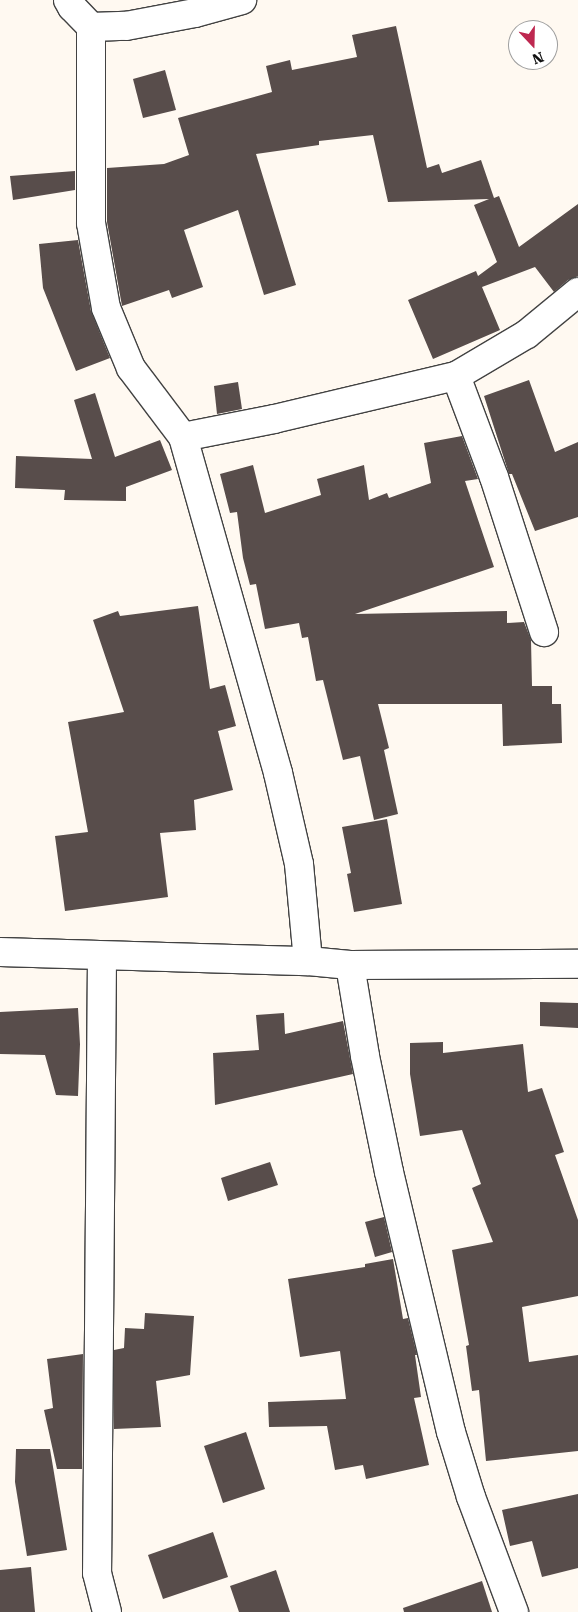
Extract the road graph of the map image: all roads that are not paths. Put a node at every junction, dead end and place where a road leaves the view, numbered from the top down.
1 (68, 0) edge
2 (242, 0) edge
3 (91, 27) junction
4 (578, 292) edge
5 (456, 376) junction
6 (183, 437) junction
7 (544, 632) dead end
8 (0, 952) edge
9 (102, 956) junction
10 (308, 961) junction
11 (578, 964) edge
12 (350, 965) junction
13 (107, 1612) edge
14 (514, 1612) edge

1 - 3 street
2 - 3 street
3 - 6 street
4 - 5 street
5 - 6 street
5 - 7 street
6 - 10 street
8 - 9 street
9 - 10 street
9 - 13 street
10 - 12 street
11 - 12 street
12 - 14 street

